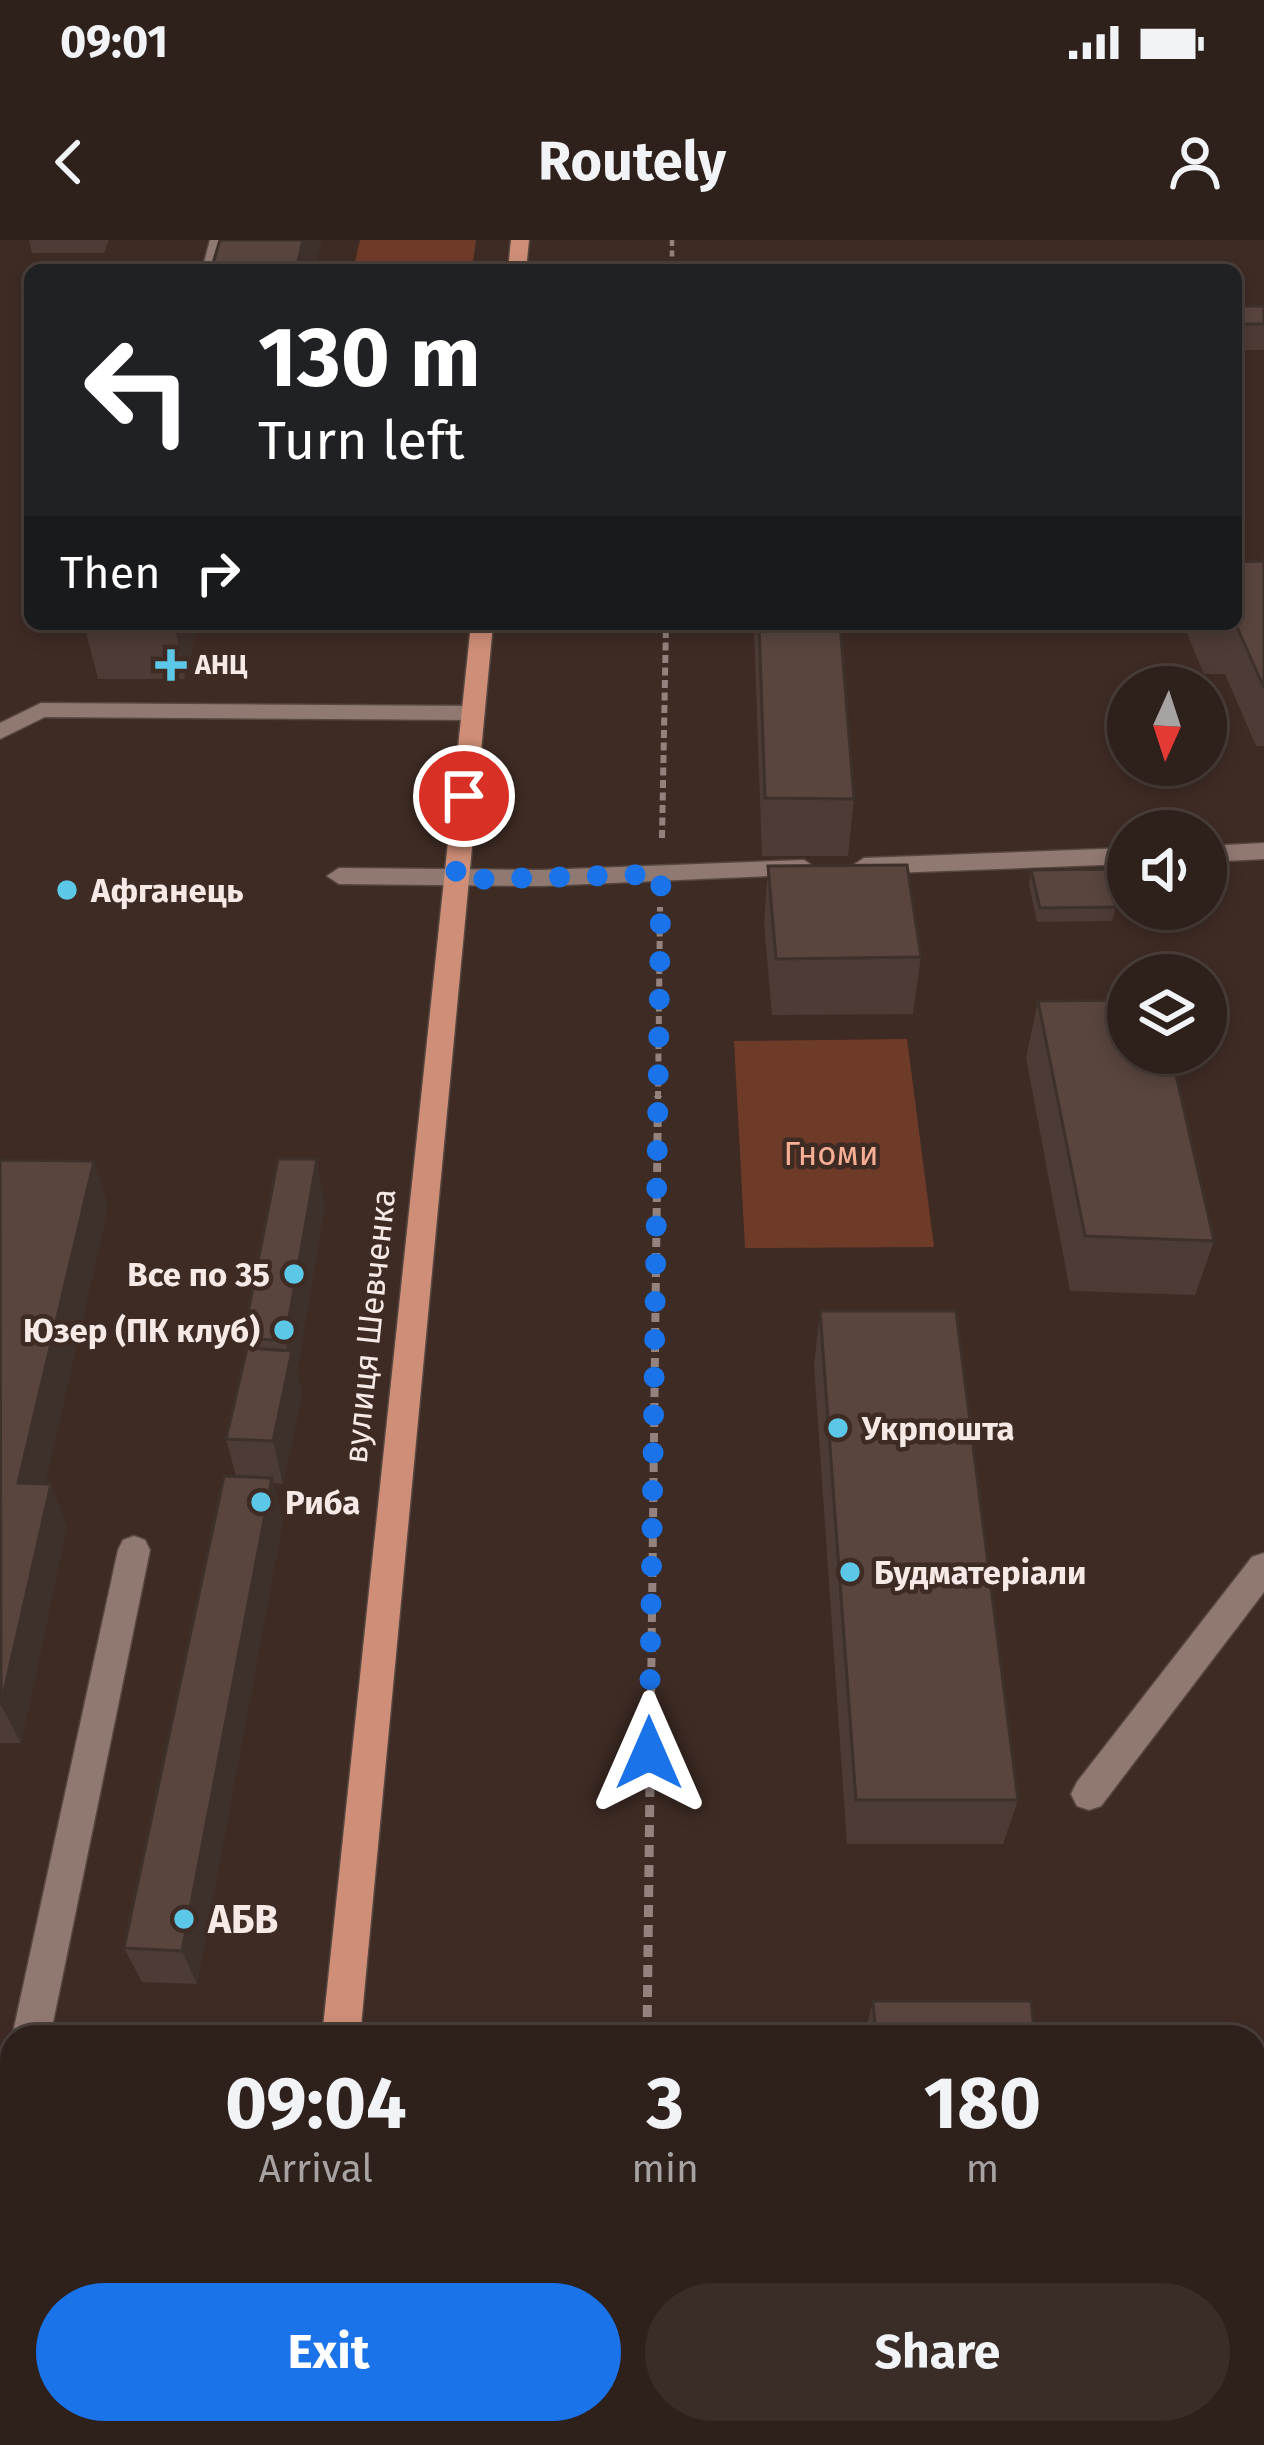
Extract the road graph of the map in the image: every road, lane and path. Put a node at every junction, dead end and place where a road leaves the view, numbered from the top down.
1 (481, 630) edge
2 (667, 630) edge
3 (474, 713) junction
4 (0, 732) edge
5 (1264, 851) edge
6 (1227, 853) edge
7 (1107, 857) edge
8 (661, 874) junction
9 (340, 876) dead end
10 (455, 880) junction
11 (134, 1550) dead end
12 (1264, 1567) edge
13 (1089, 1794) dead end
14 (34, 2025) edge
15 (342, 2025) edge
16 (647, 2025) edge

1 - 3 main road, вулиця Шевченка
2 - 8 path
3 - 4 street
3 - 10 main road, вулиця Шевченка
5 - 6 street
7 - 8 street
8 - 10 street
8 - 16 path
9 - 10 street
10 - 15 main road, вулиця Шевченка
11 - 14 street
12 - 13 street

